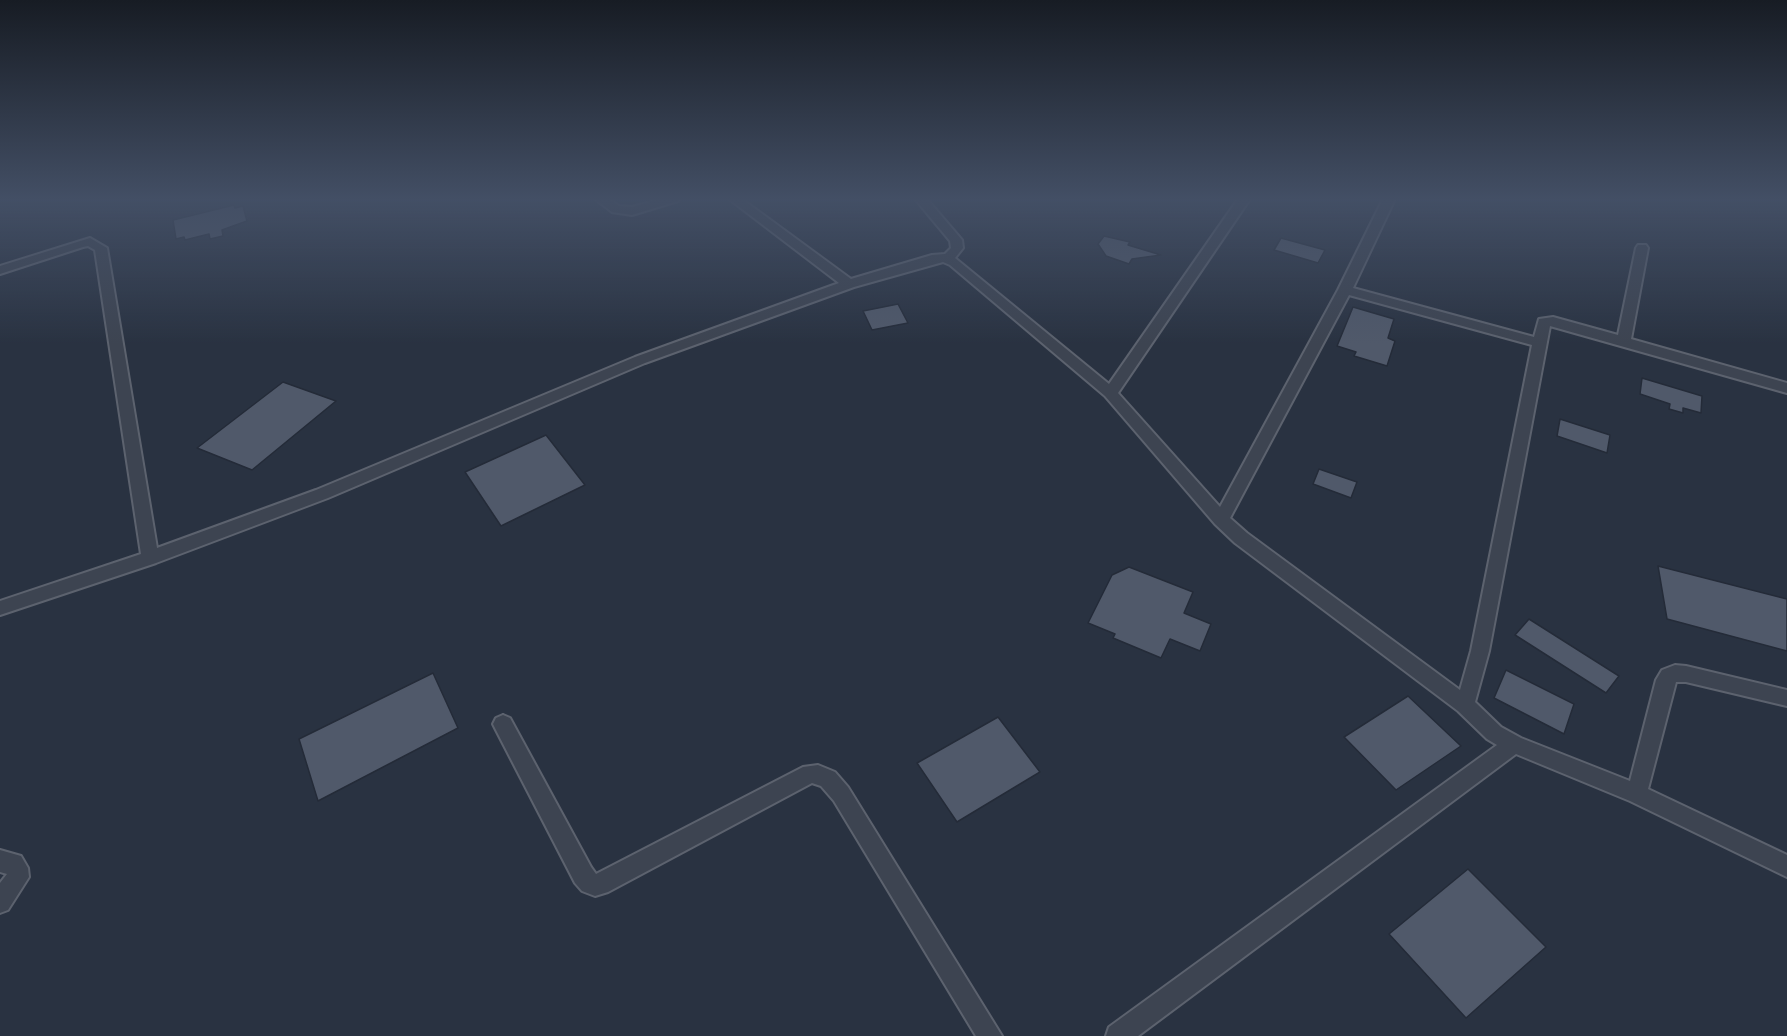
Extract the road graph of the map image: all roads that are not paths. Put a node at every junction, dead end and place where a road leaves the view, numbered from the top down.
1 (70, 247) edge
2 (100, 247) edge
3 (800, 247) edge
4 (957, 247) edge
5 (1211, 247) edge
6 (1366, 247) edge
7 (1642, 248) dead end
8 (948, 259) junction
9 (0, 270) edge
10 (849, 284) junction
11 (1345, 290) junction
12 (1623, 342) junction
13 (1539, 343) junction
14 (1787, 388) edge
15 (1110, 393) junction
16 (1221, 520) junction
17 (150, 558) junction
18 (0, 608) edge
19 (1787, 698) edge
20 (1465, 705) junction
21 (503, 724) dead end
22 (1514, 744) junction
23 (1637, 794) junction
24 (0, 861) edge
25 (1787, 866) edge
26 (0, 902) edge
27 (990, 1036) edge
28 (1118, 1036) edge

1 - 9 street
2 - 17 street
3 - 10 street
4 - 8 street
5 - 15 street
6 - 11 street
7 - 12 street
8 - 10 street
8 - 15 street
10 - 17 street
11 - 13 street
11 - 16 street
12 - 13 street
12 - 14 street
13 - 20 street
15 - 16 street
16 - 20 street
17 - 18 street
19 - 23 street
20 - 22 street
21 - 27 street
22 - 23 street
22 - 28 street
23 - 25 street
24 - 26 street

